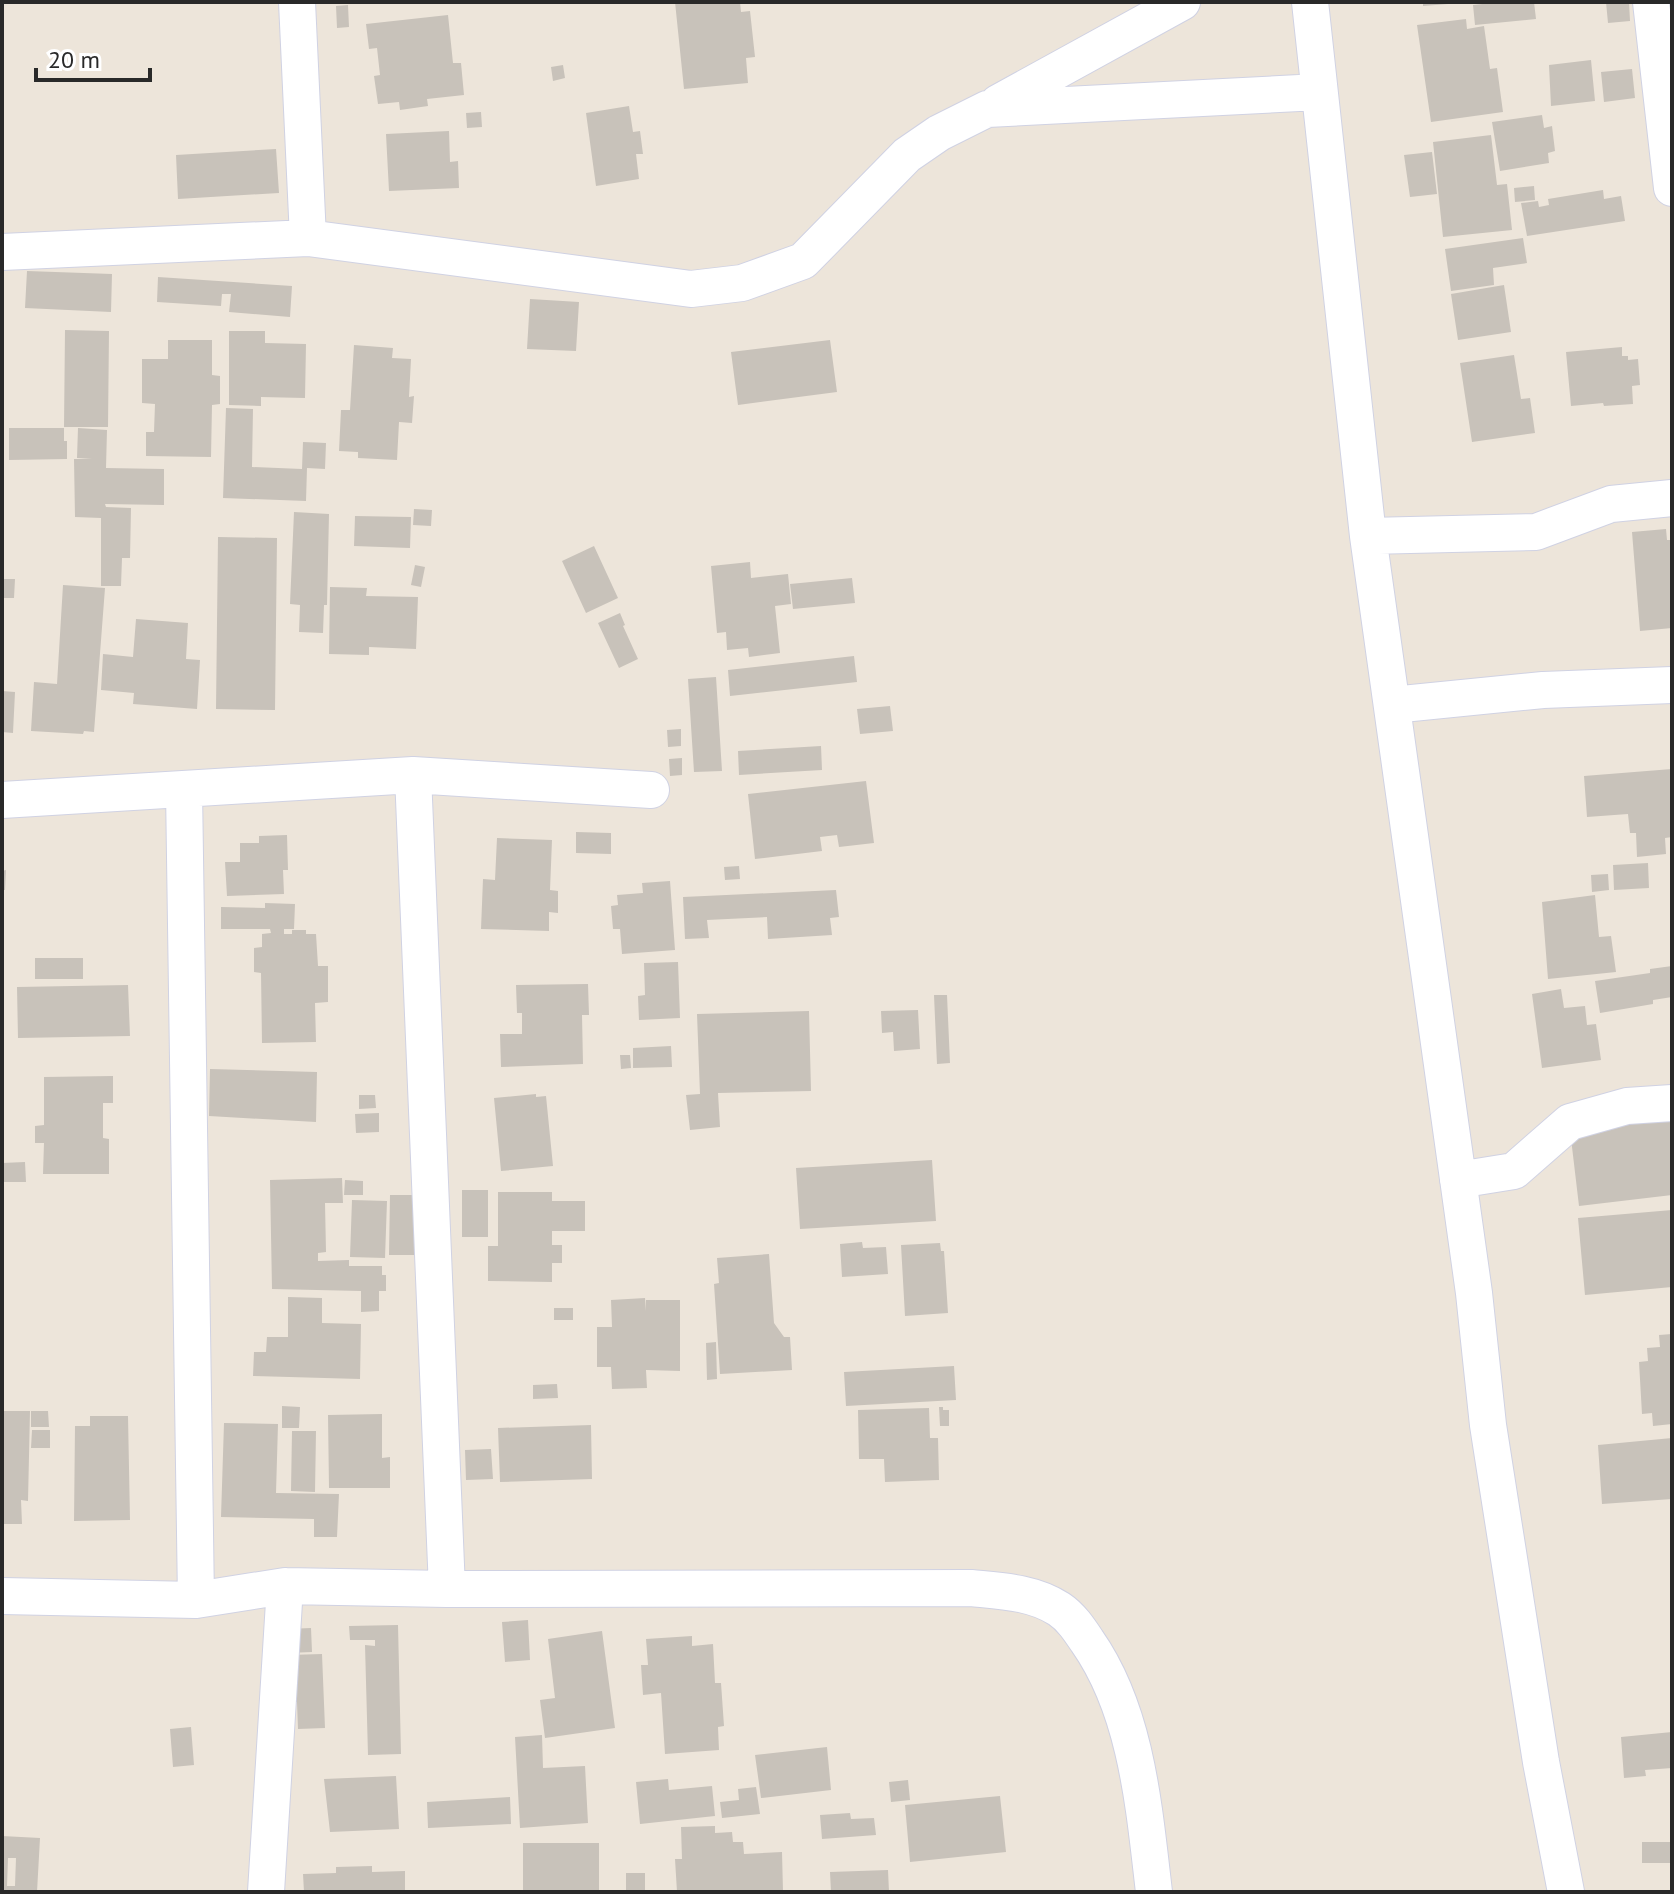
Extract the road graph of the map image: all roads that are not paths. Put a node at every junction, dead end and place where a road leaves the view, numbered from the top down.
1 (297, 2) edge
2 (1182, 2) edge
3 (1310, 2) edge
4 (1651, 2) edge
5 (1319, 92) junction
6 (987, 109) junction
7 (1672, 188) edge
8 (308, 238) junction
9 (2, 252) edge
10 (1672, 498) edge
11 (1368, 536) junction
12 (1672, 685) edge
13 (1392, 705) junction
14 (413, 775) junction
15 (184, 789) junction
16 (651, 790) dead end
17 (2, 800) edge
18 (1672, 1103) edge
19 (1458, 1180) junction
20 (285, 1586) junction
21 (447, 1589) junction
22 (2, 1596) edge
23 (196, 1600) junction
24 (266, 1892) edge
25 (1154, 1892) edge
26 (1566, 1892) edge

1 - 8 street
2 - 6 street
3 - 5 street
4 - 7 street
5 - 6 street
5 - 11 street
6 - 8 street
8 - 9 street
10 - 11 street
11 - 13 street
12 - 13 street
13 - 19 street
14 - 15 street
14 - 16 street
14 - 21 street
15 - 17 street
15 - 23 street
18 - 19 street
19 - 26 street
20 - 21 street
20 - 23 street
20 - 24 street
21 - 25 street
22 - 23 street

